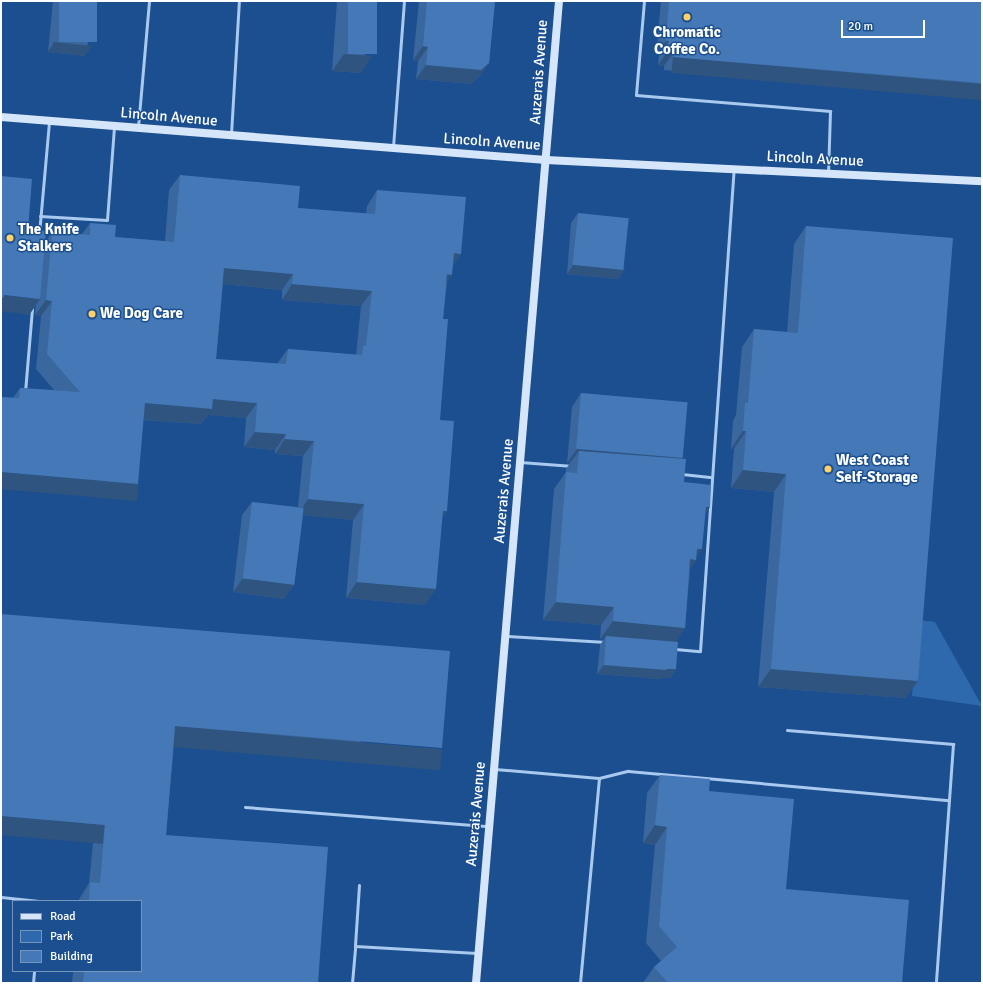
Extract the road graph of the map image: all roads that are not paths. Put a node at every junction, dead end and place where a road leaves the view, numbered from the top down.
1 (149, 1) edge
2 (239, 1) edge
3 (404, 1) edge
4 (559, 1) edge
5 (644, 1) edge
6 (1, 117) edge
7 (49, 121) junction
8 (114, 126) junction
9 (138, 128) junction
10 (231, 136) junction
11 (393, 149) junction
12 (546, 160) junction
13 (734, 169) junction
14 (828, 173) junction
15 (982, 181) edge
16 (40, 216) junction
17 (38, 238) edge
18 (33, 300) edge
19 (24, 392) edge
20 (520, 462) junction
21 (574, 466) dead end
22 (674, 474) edge
23 (712, 477) junction
24 (506, 636) junction
25 (608, 642) edge
26 (669, 648) edge
27 (787, 730) dead end
28 (494, 769) junction
29 (599, 778) junction
30 (949, 800) junction
31 (245, 807) dead end
32 (490, 826) junction
33 (360, 884) dead end
34 (1, 897) edge
35 (30, 900) edge
36 (355, 946) junction
37 (479, 953) junction
38 (34, 972) edge
39 (33, 983) edge
40 (352, 983) edge
41 (476, 983) edge
42 (580, 983) edge
43 (936, 983) edge

1 - 9 lane
2 - 10 lane
3 - 11 lane
4 - 12 main road, Auzerais Avenue
5 - 14 lane
6 - 7 main road, Lincoln Avenue
7 - 8 main road, Lincoln Avenue
7 - 16 lane
8 - 9 main road, Lincoln Avenue
8 - 16 lane
9 - 10 main road, Lincoln Avenue
10 - 11 main road, Lincoln Avenue
11 - 12 main road, Lincoln Avenue
12 - 13 main road, Lincoln Avenue
12 - 20 main road, Auzerais Avenue
13 - 14 main road, Lincoln Avenue
13 - 23 lane
14 - 15 main road, Lincoln Avenue
16 - 17 lane
18 - 19 lane
20 - 21 lane
20 - 24 main road, Auzerais Avenue
22 - 23 lane
23 - 26 lane
24 - 25 lane
24 - 28 main road, Auzerais Avenue
27 - 30 lane
28 - 29 lane
28 - 32 main road, Auzerais Avenue
29 - 30 lane
29 - 42 lane
30 - 43 lane
31 - 32 lane
32 - 37 main road, Auzerais Avenue
33 - 36 lane
34 - 35 lane
36 - 37 lane
36 - 40 lane
37 - 41 main road, Auzerais Avenue
38 - 39 lane

